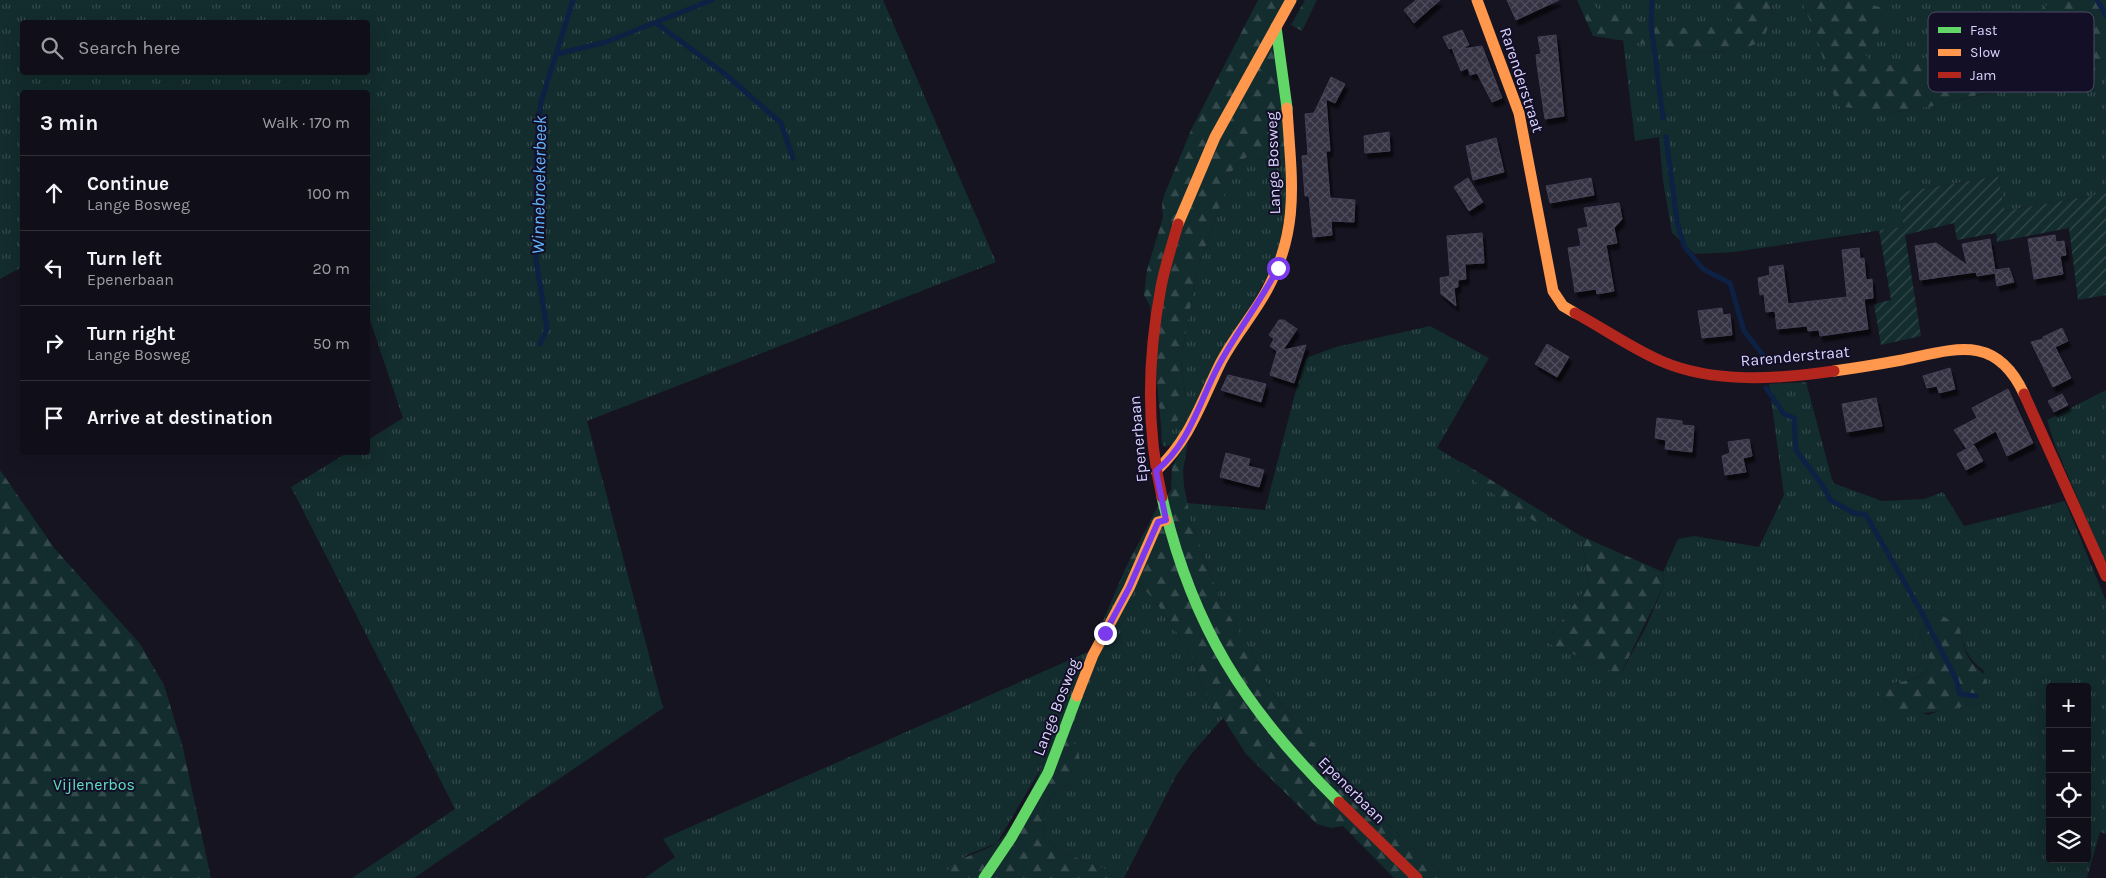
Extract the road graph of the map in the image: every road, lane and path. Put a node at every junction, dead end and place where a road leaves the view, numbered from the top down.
1 (1291, 0) edge
2 (1477, 0) edge
3 (1276, 27) junction
4 (1156, 471) junction
5 (1166, 520) junction
6 (2106, 576) edge
7 (984, 878) edge
8 (1417, 878) edge

1 - 3 street, Epenerbaan
2 - 6 street, Rarenderstraat
3 - 4 street, Epenerbaan
3 - 4 street, Lange Bosweg
4 - 5 street, Epenerbaan
5 - 7 street, Lange Bosweg
5 - 8 street, Epenerbaan

